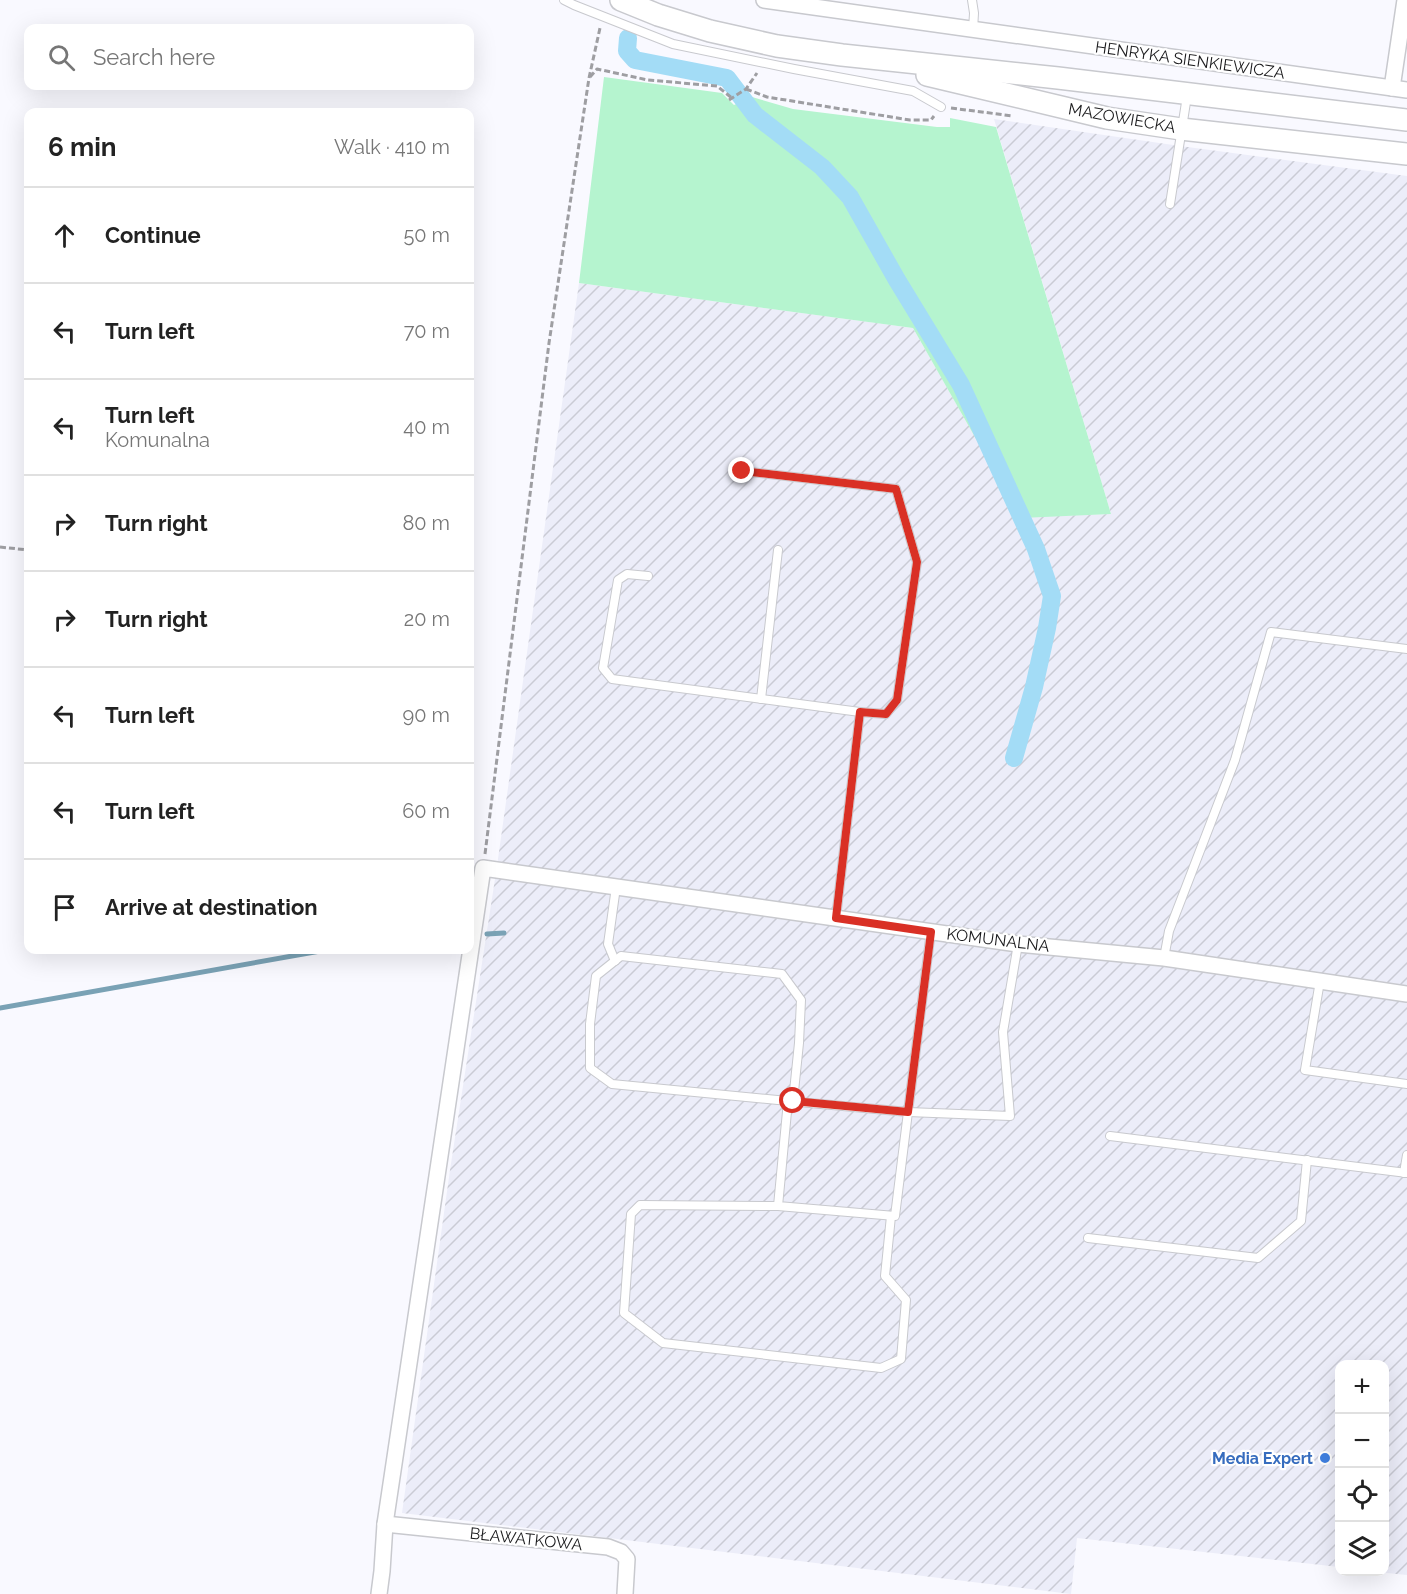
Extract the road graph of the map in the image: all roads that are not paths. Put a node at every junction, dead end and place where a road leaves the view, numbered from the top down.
1 (564, 0) edge
2 (621, 0) edge
3 (764, 0) edge
4 (972, 0) edge
5 (1406, 0) edge
6 (973, 30) junction
7 (842, 55) junction
8 (1399, 89) edge
9 (1187, 94) junction
10 (941, 107) road end
11 (1407, 120) edge
12 (1181, 129) junction
13 (1407, 154) edge
14 (1170, 204) dead end
15 (742, 471) dead end
16 (778, 550) dead end
17 (648, 576) dead end
18 (1407, 650) edge
19 (761, 699) junction
20 (860, 712) junction
21 (616, 887) junction
22 (836, 918) junction
23 (474, 928) edge
24 (931, 932) junction
25 (1018, 944) junction
26 (470, 954) edge
27 (1164, 958) junction
28 (615, 961) junction
29 (1320, 981) junction
30 (1407, 993) edge
31 (1407, 1084) edge
32 (790, 1101) junction
33 (908, 1112) junction
34 (1110, 1136) dead end
35 (1407, 1155) edge
36 (1307, 1160) junction
37 (1406, 1173) edge
38 (778, 1206) junction
39 (891, 1216) junction
40 (1089, 1238) dead end
41 (385, 1524) junction
42 (379, 1594) edge
43 (625, 1594) edge

1 - 10 lane
2 - 7 main road, MAZOWIECKA
3 - 6 street, HENRYKA SIENKIEWICZA
4 - 6 lane
5 - 8 street
6 - 8 street, HENRYKA SIENKIEWICZA
7 - 9 main road, MAZOWIECKA
7 - 12 main road, MAZOWIECKA
9 - 11 main road, MAZOWIECKA
9 - 12 lane
12 - 13 main road, MAZOWIECKA
12 - 14 lane
15 - 20 lane
16 - 19 lane
17 - 19 lane
18 - 27 lane
19 - 20 lane
20 - 22 lane
21 - 22 street, KOMUNALNA
21 - 23 street, KOMUNALNA
21 - 28 lane
22 - 24 street, KOMUNALNA
24 - 25 street, KOMUNALNA
24 - 33 lane
25 - 27 street, KOMUNALNA
25 - 33 lane
26 - 41 street, KOMUNALNA
27 - 29 street, KOMUNALNA
28 - 32 lane
28 - 32 lane
29 - 30 street, KOMUNALNA
29 - 31 lane
32 - 33 lane
32 - 38 lane
33 - 39 lane
34 - 36 lane
35 - 37 lane
36 - 37 lane
36 - 40 lane
38 - 39 lane
38 - 39 lane
41 - 42 street
41 - 43 street, BŁAWATKOWA

